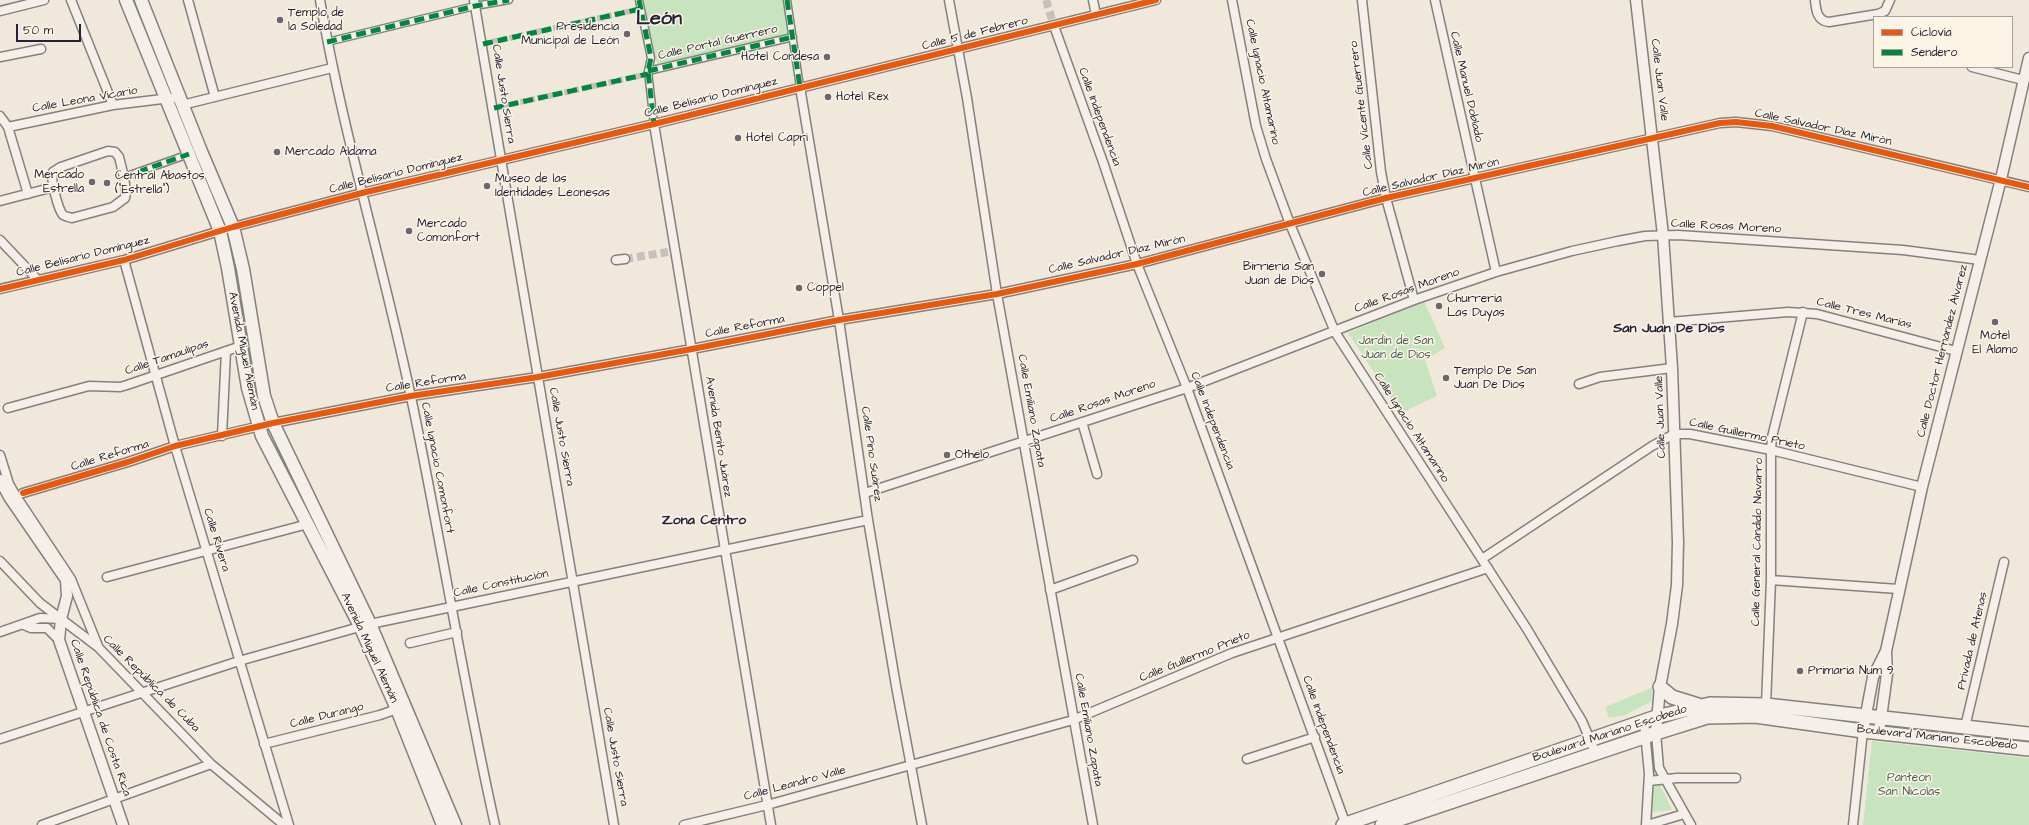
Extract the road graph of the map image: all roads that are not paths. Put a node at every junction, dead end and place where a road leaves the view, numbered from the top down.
1 (44, 0) edge
2 (71, 0) edge
3 (126, 0) edge
4 (141, 0) edge
5 (188, 0) edge
6 (320, 0) edge
7 (492, 0) edge
8 (509, 0) edge
9 (639, 0) edge
10 (787, 0) edge
11 (949, 0) edge
12 (1093, 0) edge
13 (1156, 0) edge
14 (1232, 0) edge
15 (1362, 0) edge
16 (1435, 0) edge
17 (1636, 0) edge
18 (1815, 0) edge
19 (1890, 0) edge
20 (475, 3) edge
21 (0, 11) edge
22 (1096, 15) junction
23 (1054, 26) junction
24 (793, 37) junction
25 (327, 42) junction
26 (41, 49) dead end
27 (958, 49) junction
28 (0, 57) edge
29 (2029, 58) edge
30 (332, 68) junction
31 (1976, 68) edge
32 (648, 71) junction
33 (2023, 80) junction
34 (800, 87) junction
35 (215, 97) junction
36 (176, 100) junction
37 (113, 105) junction
38 (0, 116) edge
39 (654, 124) junction
40 (8, 127) junction
41 (1653, 139) junction
42 (189, 154) junction
43 (501, 160) junction
44 (124, 177) junction
45 (1475, 179) junction
46 (2001, 179) junction
47 (2029, 186) edge
48 (54, 187) junction
49 (362, 193) junction
50 (28, 194) junction
51 (1386, 198) junction
52 (0, 201) edge
53 (1290, 224) junction
54 (233, 227) junction
55 (220, 231) junction
56 (1663, 235) junction
57 (0, 240) edge
58 (625, 259) tunnel mouth
59 (124, 260) junction
60 (616, 260) dead end
61 (1980, 260) junction
62 (1137, 264) junction
63 (1496, 272) junction
64 (37, 279) junction
65 (0, 289) edge
66 (998, 294) junction
67 (1414, 300) junction
68 (1804, 312) junction
69 (839, 320) junction
70 (1669, 322) junction
71 (1335, 332) junction
72 (241, 346) junction
73 (692, 349) junction
74 (226, 351) junction
75 (1956, 351) junction
76 (1672, 368) junction
77 (156, 375) junction
78 (538, 377) junction
79 (1579, 384) dead end
80 (1187, 388) junction
81 (411, 396) junction
82 (8, 408) dead end
83 (1082, 422) junction
84 (272, 423) junction
85 (259, 427) junction
86 (1674, 434) junction
87 (222, 436) junction
88 (1024, 441) junction
89 (175, 446) junction
90 (1771, 450) junction
91 (0, 454) edge
92 (1097, 474) dead end
93 (0, 480) edge
94 (1922, 487) junction
95 (23, 492) dead end
96 (865, 493) junction
97 (868, 520) junction
98 (308, 524) junction
99 (724, 549) junction
100 (207, 552) junction
101 (1482, 559) junction
102 (1133, 560) dead end
103 (0, 561) edge
104 (2004, 562) dead end
105 (1488, 568) junction
106 (108, 577) dead end
107 (1771, 580) junction
108 (572, 581) junction
109 (1898, 589) junction
110 (1050, 590) junction
111 (452, 606) junction
112 (61, 619) junction
113 (24, 625) junction
114 (365, 625) junction
115 (0, 632) edge
116 (457, 632) junction
117 (1279, 637) junction
118 (58, 640) junction
119 (410, 643) dead end
120 (98, 647) junction
121 (1886, 651) junction
122 (239, 661) junction
123 (1660, 687) junction
124 (144, 692) junction
125 (1766, 704) junction
126 (1699, 705) junction
127 (397, 709) junction
128 (84, 713) junction
129 (1866, 715) junction
130 (1882, 717) junction
131 (1650, 719) junction
132 (1073, 720) junction
133 (1965, 727) junction
134 (1863, 731) junction
135 (1879, 732) junction
136 (2029, 734) edge
137 (1651, 735) junction
138 (1315, 737) junction
139 (0, 739) edge
140 (1591, 740) junction
141 (264, 744) junction
142 (2029, 749) edge
143 (1596, 754) junction
144 (1248, 759) dead end
145 (211, 764) junction
146 (911, 764) junction
147 (1664, 778) junction
148 (1736, 778) dead end
149 (1649, 781) junction
150 (115, 800) junction
151 (767, 805) junction
152 (1684, 814) junction
153 (1665, 823) edge
154 (42, 825) edge
155 (123, 825) edge
156 (284, 825) edge
157 (289, 825) edge
158 (442, 825) edge
159 (455, 825) edge
160 (495, 825) edge
161 (614, 825) edge
162 (684, 825) edge
163 (771, 825) edge
164 (922, 825) edge
165 (1093, 825) edge
166 (1345, 825) edge
167 (1382, 825) edge
168 (1646, 825) edge
169 (1691, 825) edge
170 (1852, 825) edge

1 - 21 street
2 - 37 street
3 - 36 main road, Avenida Miguel Alemán
4 - 36 main road, Avenida Miguel Alemán
5 - 35 street
6 - 25 street, Calle Ignacio Comonfort
7 - 20 street
8 - 20 street
9 - 32 street
10 - 24 street
11 - 27 street, Calle Emiliano Zapata
12 - 22 street
13 - 22 street, Calle 5 de Febrero
14 - 53 street, Calle Ignacio Altamarino
15 - 51 street, Calle Vicente Guerrero
16 - 45 street, Calle Manuel Doblado
17 - 41 street, Calle Juan Valle
18 - 19 street
20 - 25 street
20 - 43 street, Calle Justo Sierra
22 - 23 street, Calle 5 de Febrero
23 - 27 street, Calle 5 de Febrero
23 - 62 street, Calle Independencia
24 - 32 street, Calle Portal Guerrero
24 - 34 street
25 - 30 street, Calle Ignacio Comonfort
26 - 28 street
27 - 34 street, Calle 5 de Febrero
27 - 66 street, Calle Emiliano Zapata
29 - 33 street, Calle Doctor Hernández Álvarez
30 - 35 street, Calle Leona Vicario
30 - 49 street, Calle Ignacio Comonfort
31 - 33 street
32 - 39 street
33 - 46 street, Calle Doctor Hernández Álvarez
34 - 39 street, Calle Belisario Domínguez
34 - 69 street, Calle Pino Suárez
35 - 36 street, Calle Leona Vicario
36 - 37 street, Calle Leona Vicario
36 - 42 main road, Avenida Miguel Alemán
36 - 54 main road, Avenida Miguel Alemán
37 - 40 street, Calle Leona Vicario
38 - 40 street
39 - 43 street, Calle Belisario Domínguez
39 - 73 street, Avenida Benito Juárez
40 - 50 street
41 - 45 street, Calle Salvador Díaz Mirón
41 - 46 street, Calle Salvador Díaz Mirón
41 - 56 street, Calle Juan Valle
42 - 44 street
42 - 55 main road, Avenida Miguel Alemán
43 - 49 street, Calle Belisario Domínguez
43 - 78 street, Calle Justo Sierra
44 - 48 street
44 - 48 street
45 - 51 street, Calle Salvador Díaz Mirón
45 - 63 street, Calle Manuel Doblado
46 - 47 street, Calle Salvador Díaz Mirón
46 - 61 street, Calle Doctor Hernández Álvarez
48 - 50 street
49 - 54 street, Calle Belisario Domínguez
49 - 81 street, Calle Ignacio Comonfort
50 - 52 street
51 - 53 street, Calle Salvador Díaz Mirón
51 - 67 street, Calle Vicente Guerrero
53 - 62 street, Calle Salvador Díaz Mirón
53 - 71 street, Calle Ignacio Altamarino
54 - 55 street, Calle Belisario Domínguez
54 - 84 main road, Avenida Miguel Alemán
55 - 59 street, Calle Belisario Domínguez
55 - 72 main road, Avenida Miguel Alemán
56 - 61 street, Calle Rosas Moreno
56 - 63 street, Calle Rosas Moreno
56 - 70 street, Calle Juan Valle
57 - 64 street
58 - 60 street
59 - 64 street, Calle Belisario Domínguez
59 - 77 street, Calle Rivera
61 - 75 street, Calle Doctor Hernández Álvarez
62 - 66 street, Calle Salvador Díaz Mirón
62 - 80 street, Calle Independencia
63 - 67 street, Calle Rosas Moreno
64 - 65 street, Calle Belisario Domínguez
66 - 69 street, Calle Salvador Díaz Mirón
66 - 88 street, Calle Emiliano Zapata
67 - 71 street, Calle Rosas Moreno
68 - 70 street, Calle Tres Marías
68 - 75 street, Calle Tres Marías
68 - 90 street, Calle General Cándido Navarro
69 - 73 street, Calle Reforma
69 - 96 street, Calle Pino Suárez
70 - 76 street, Calle Juan Valle
71 - 80 street, Calle Rosas Moreno
71 - 101 street, Calle Ignacio Altamarino
72 - 74 street, Calle Tamaulipas
72 - 85 main road, Avenida Miguel Alemán
73 - 78 street, Calle Reforma
73 - 99 street, Avenida Benito Juárez
74 - 77 street, Calle Tamaulipas
74 - 87 street
75 - 94 street, Calle Doctor Hernández Álvarez
76 - 79 street
76 - 86 street, Calle Juan Valle
77 - 82 street, Calle Tamaulipas
77 - 89 street, Calle Rivera
78 - 81 street, Calle Reforma
78 - 108 street, Calle Justo Sierra
80 - 83 street, Calle Rosas Moreno
80 - 117 street, Calle Independencia
81 - 84 street, Calle Reforma
81 - 111 street, Calle Ignacio Comonfort
83 - 88 street, Calle Rosas Moreno
83 - 92 street
84 - 85 street, Calle Reforma
84 - 114 main road, Avenida Miguel Alemán
85 - 87 street, Calle Reforma
85 - 98 main road, Avenida Miguel Alemán
86 - 90 street, Calle Guillermo Prieto
86 - 101 street, Calle Guillermo Prieto
86 - 123 street, Calle Juan Valle
87 - 89 street, Calle Reforma
88 - 96 street, Calle Rosas Moreno
88 - 110 street, Calle Emiliano Zapata
89 - 95 street, Calle Reforma
89 - 100 street, Calle Rivera
90 - 94 street, Calle Guillermo Prieto
90 - 107 street, Calle General Cándido Navarro
91 - 120 street
93 - 112 street, Calle República de Costa Rica
94 - 109 street, Calle Doctor Hernández Álvarez
96 - 97 street, Calle Pino Suárez
97 - 99 street, Calle Constitución
97 - 146 street, Calle Pino Suárez
98 - 100 street
98 - 114 main road, Avenida Miguel Alemán
99 - 108 street, Calle Constitución
99 - 151 street, Avenida Benito Juárez
100 - 106 street
100 - 122 street, Calle Rivera
101 - 105 street, Calle Ignacio Altamarino
102 - 110 street
103 - 112 street, Calle República de Cuba
104 - 133 street, Privada de Atenas
105 - 117 street, Calle Guillermo Prieto
105 - 140 street, Calle Ignacio Altamarino
107 - 109 street
107 - 125 street, Calle General Cándido Navarro
108 - 111 street, Calle Constitución
108 - 161 street, Calle Justo Sierra
109 - 121 street, Calle Doctor Hernández Álvarez
110 - 132 street, Calle Emiliano Zapata
111 - 114 street, Calle Constitución
111 - 116 street, Calle Ignacio Comonfort
112 - 113 street
112 - 118 street, Calle República de Costa Rica
112 - 120 street, Calle República de Cuba
113 - 115 street
113 - 118 street
114 - 122 street, Calle Constitución
114 - 127 main road, Avenida Miguel Alemán
114 - 159 main road, Avenida Miguel Alemán
116 - 119 street
116 - 160 street, Calle Ignacio Comonfort
117 - 132 street, Calle Guillermo Prieto
117 - 138 street, Calle Independencia
118 - 128 street, Calle República de Costa Rica
120 - 124 street, Calle República de Cuba
121 - 129 street, Calle Doctor Hernández Álvarez
121 - 130 street, Calle Doctor Hernández Álvarez
122 - 124 street, Calle Constitución
122 - 141 street, Calle Rivera
123 - 126 main road
123 - 131 street, Calle Juan Valle
124 - 128 street, Calle Constitución
124 - 145 street, Calle República de Cuba
125 - 126 main road, Boulevard Mariano Escobedo
125 - 129 main road, Boulevard Mariano Escobedo
126 - 131 main road, Boulevard Mariano Escobedo
127 - 141 street, Calle Durango
127 - 158 main road, Avenida Miguel Alemán
128 - 139 street, Calle Constitución
128 - 150 street, Calle República de Costa Rica
129 - 130 main road, Boulevard Mariano Escobedo
129 - 134 street, Calle Doctor Hernández Álvarez
130 - 133 main road, Boulevard Mariano Escobedo
130 - 135 street, Calle Doctor Hernández Álvarez
131 - 137 street, Calle Juan Valle
131 - 140 main road, Boulevard Mariano Escobedo
132 - 146 street, Calle Guillermo Prieto
132 - 165 street, Calle Emiliano Zapata
133 - 136 main road, Boulevard Mariano Escobedo
134 - 135 main road, Boulevard Mariano Escobedo
134 - 137 main road, Boulevard Mariano Escobedo
134 - 170 street, Calle Doctor Hernández Álvarez
135 - 142 main road, Boulevard Mariano Escobedo
137 - 143 main road, Boulevard Mariano Escobedo
137 - 147 street, Calle Juan Valle
137 - 149 street
138 - 144 street
138 - 166 street, Calle Independencia
140 - 143 street, Calle Ignacio Altamarino
140 - 166 main road, Boulevard Mariano Escobedo
141 - 157 street, Calle Rivera
143 - 167 main road, Boulevard Mariano Escobedo
145 - 150 street
145 - 156 street, Calle República de Cuba
146 - 151 street, Calle Leandro Valle
146 - 164 street, Calle Pino Suárez
147 - 148 street
147 - 149 street
147 - 152 street, Calle Juan Valle
149 - 168 street
150 - 154 street
150 - 155 street, Calle República de Costa Rica
151 - 162 street, Calle Leandro Valle
151 - 163 street, Avenida Benito Juárez
152 - 153 street
152 - 169 street, Calle Juan Valle
153 - 168 street

